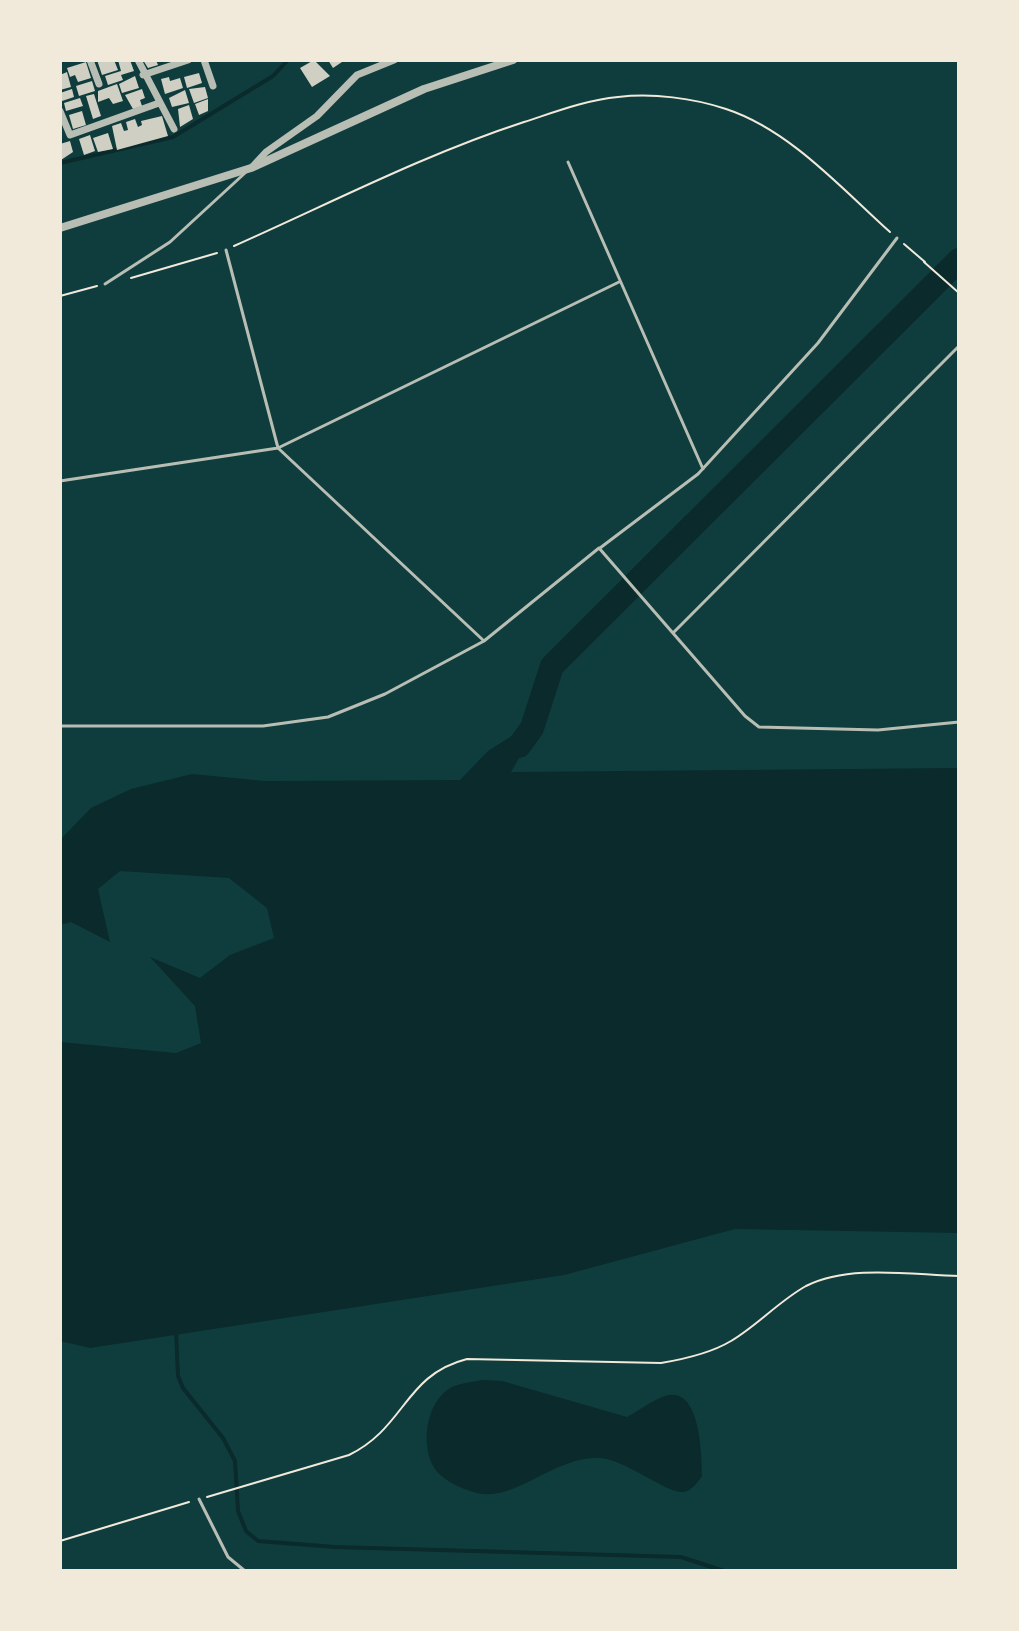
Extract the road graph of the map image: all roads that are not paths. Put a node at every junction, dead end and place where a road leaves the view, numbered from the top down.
1 (90, 60) edge
2 (138, 60) edge
3 (188, 60) edge
4 (204, 60) edge
5 (394, 60) edge
6 (513, 60) edge
7 (143, 75) junction
8 (99, 84) dead end
9 (213, 86) dead end
10 (159, 103) junction
11 (60, 111) edge
12 (174, 129) dead end
13 (568, 162) dead end
14 (251, 168) junction
15 (60, 228) edge
16 (897, 238) road end
17 (226, 250) road end
18 (619, 282) junction
19 (105, 284) road end
20 (959, 346) edge
21 (278, 448) junction
22 (703, 469) junction
23 (60, 481) edge
24 (599, 548) junction
25 (673, 633) junction
26 (484, 641) junction
27 (959, 722) edge
28 (60, 726) edge
29 (199, 1499) road end
30 (245, 1571) edge

1 - 8 street
2 - 7 street
3 - 7 street
4 - 9 street
5 - 14 street
6 - 14 street
7 - 10 street
10 - 11 street
10 - 12 street
13 - 18 lane
14 - 15 street
14 - 19 lane
16 - 22 lane
17 - 21 lane
18 - 21 lane
18 - 22 lane
20 - 25 lane
21 - 23 lane
21 - 26 lane
22 - 24 lane
24 - 25 lane
24 - 26 lane
25 - 27 lane
26 - 28 lane
29 - 30 lane

